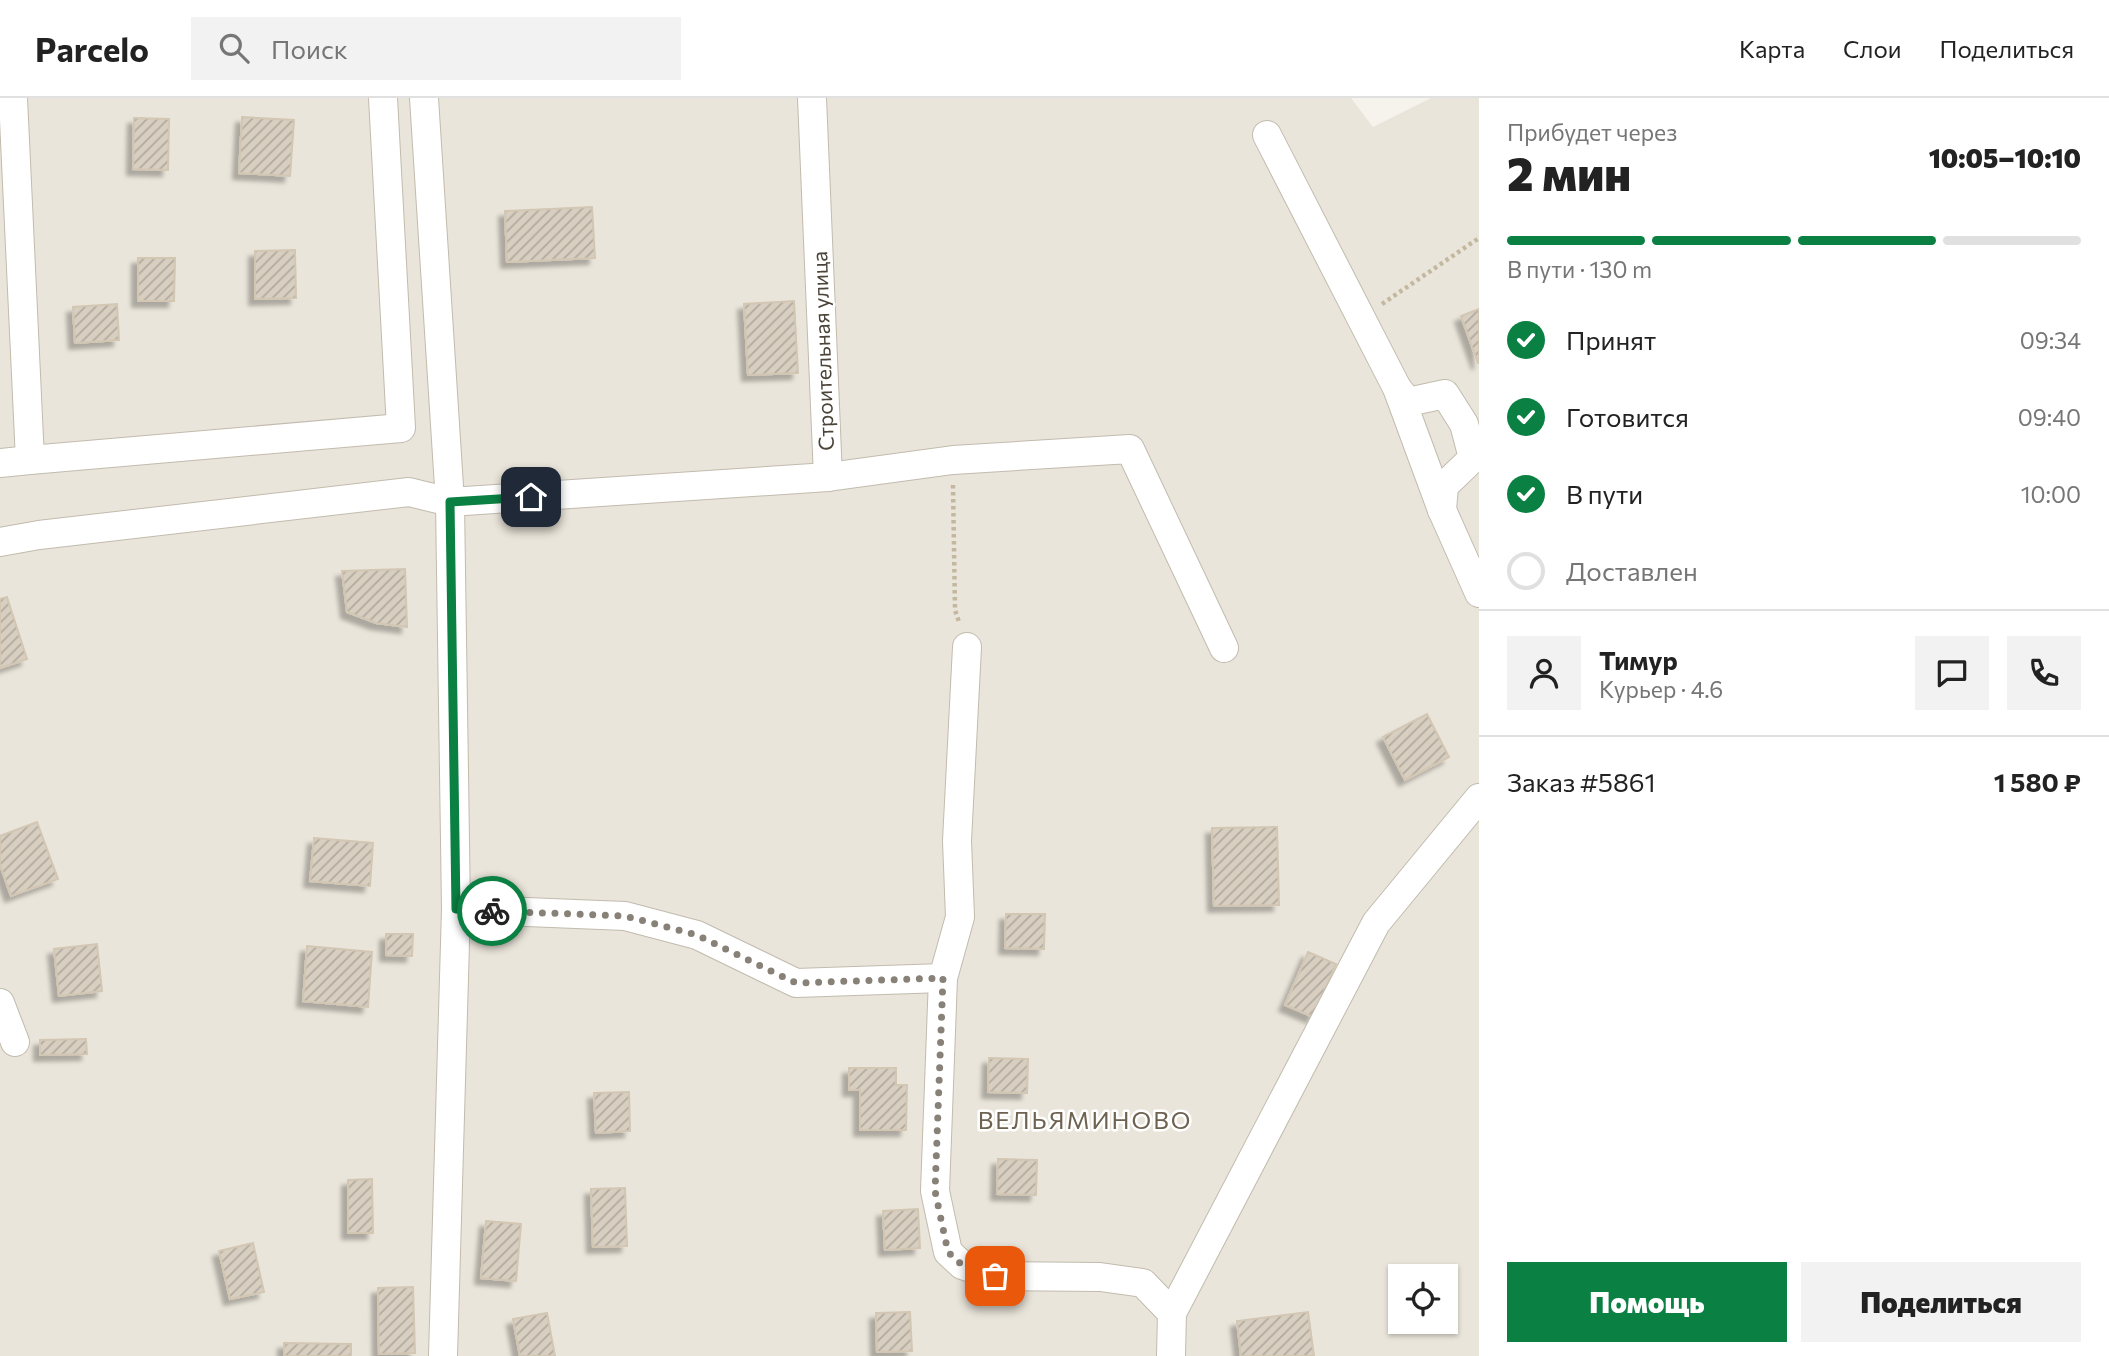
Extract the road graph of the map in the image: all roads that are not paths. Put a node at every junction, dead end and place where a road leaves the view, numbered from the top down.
1 (13, 98) edge
2 (383, 98) edge
3 (424, 98) edge
4 (812, 98) edge
5 (1267, 135) dead end
6 (1397, 388) junction
7 (30, 460) junction
8 (0, 463) edge
9 (828, 477) junction
10 (450, 502) junction
11 (1442, 509) junction
12 (0, 542) edge
13 (1479, 593) edge
14 (967, 647) road end
15 (1224, 648) dead end
16 (1479, 798) edge
17 (456, 909) junction
18 (943, 978) junction
19 (0, 1003) edge
20 (15, 1042) dead end
21 (1172, 1313) junction
22 (443, 1356) edge
23 (1171, 1356) edge

1 - 7 street
2 - 7 street
3 - 10 street
4 - 9 street, Строительная улица
5 - 6 street
6 - 11 street
6 - 11 street
7 - 8 street
9 - 10 street, Строительная улица
9 - 15 street
10 - 12 street, Строительная улица
10 - 17 street
11 - 13 street
14 - 18 street
16 - 21 street
17 - 18 street
17 - 22 street
18 - 21 street
19 - 20 street
21 - 23 street

